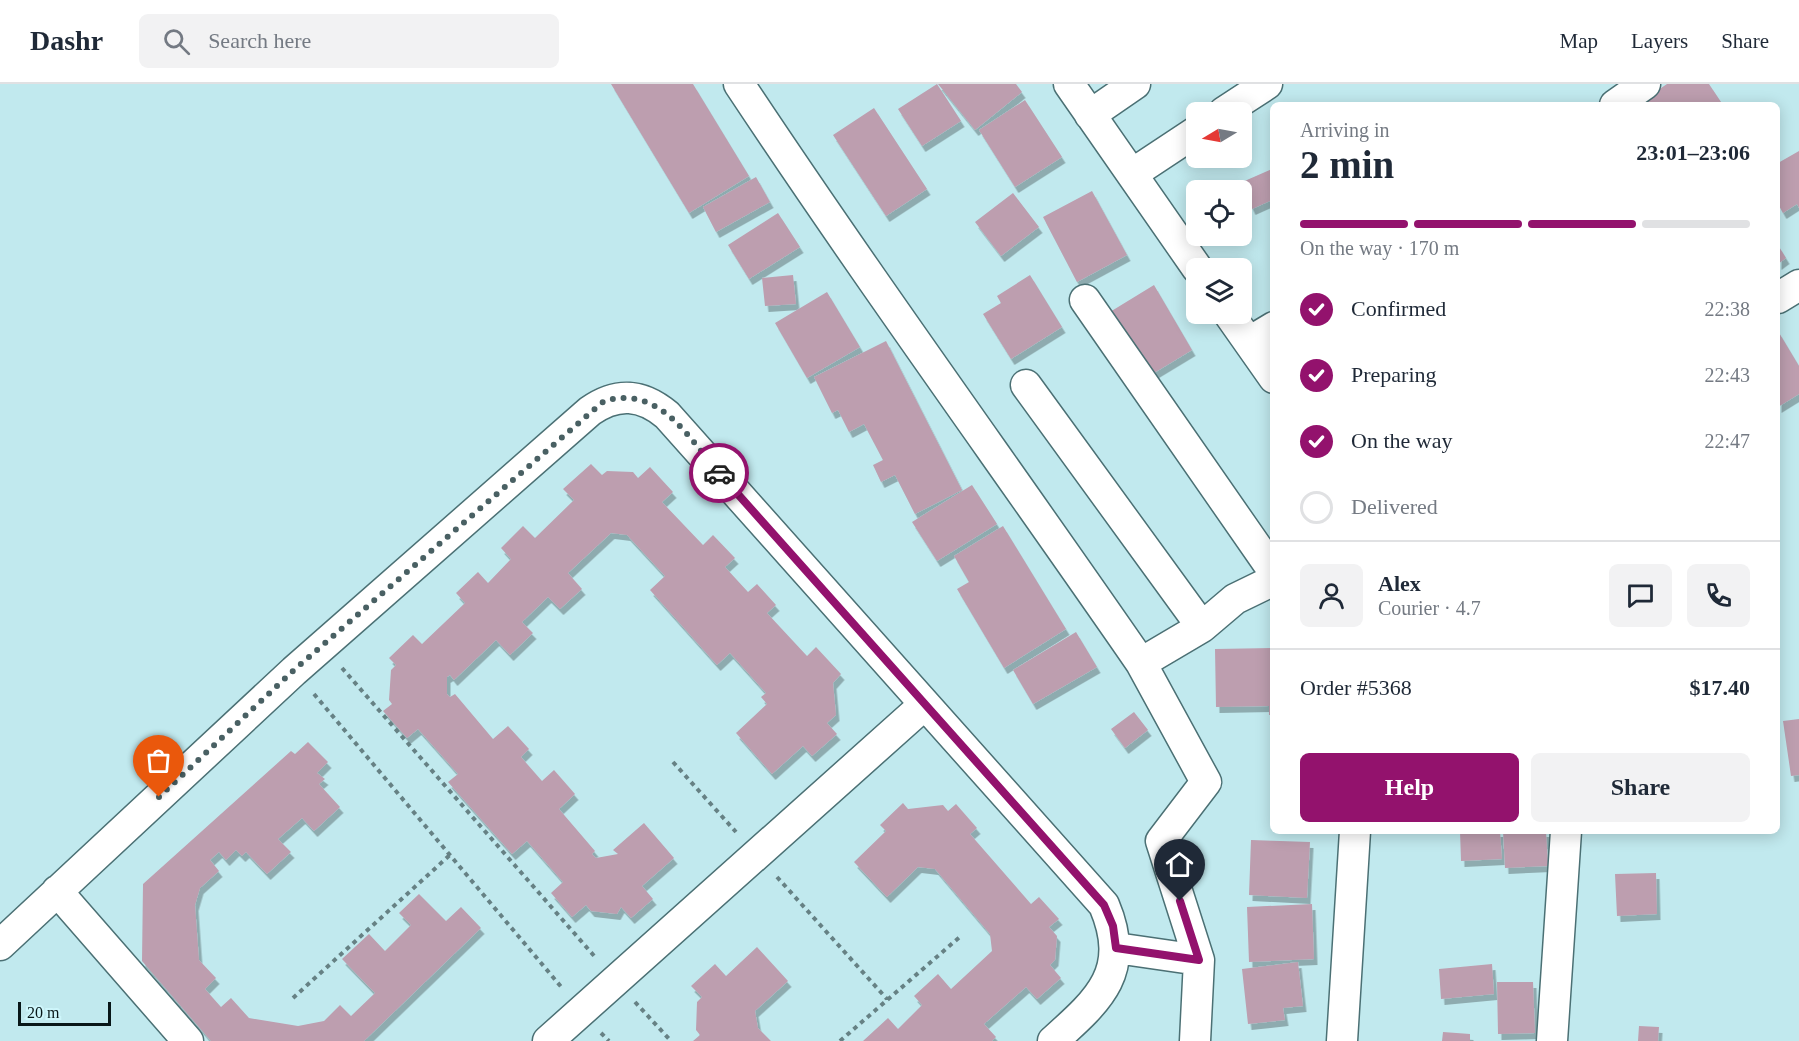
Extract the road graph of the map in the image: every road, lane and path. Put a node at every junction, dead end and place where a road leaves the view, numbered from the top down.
1 (739, 84) edge
2 (1069, 84) edge
3 (1136, 84) edge
4 (1267, 84) edge
5 (1645, 84) edge
6 (1239, 102) edge
7 (1619, 102) edge
8 (1090, 115) junction
9 (1186, 138) edge
10 (1132, 174) junction
11 (1190, 258) edge
12 (1799, 285) edge
13 (1780, 297) edge
14 (1085, 300) dead end
15 (1245, 324) edge
16 (1261, 334) edge
17 (1270, 364) edge
18 (1026, 385) dead end
19 (1270, 566) edge
20 (1270, 582) edge
21 (1202, 627) junction
22 (323, 646) junction
23 (1141, 663) junction
24 (294, 670) junction
25 (924, 705) junction
26 (673, 762) dead end
27 (1355, 834) edge
28 (1566, 834) edge
29 (451, 854) junction
30 (757, 855) junction
31 (57, 891) junction
32 (962, 935) dead end
33 (0, 945) edge
34 (1116, 948) junction
35 (1199, 960) junction
36 (616, 981) junction
37 (293, 998) dead end
38 (887, 999) junction
39 (582, 1011) junction
40 (188, 1041) edge
41 (548, 1041) edge
42 (609, 1041) edge
43 (671, 1041) edge
44 (840, 1041) edge
45 (1053, 1041) edge
46 (1195, 1041) edge
47 (1341, 1041) edge
48 (1552, 1041) edge

1 - 23 street
2 - 8 street
3 - 8 street
4 - 6 street
5 - 7 street
8 - 10 street
9 - 10 street
10 - 11 street
12 - 13 street
14 - 19 street
15 - 16 street
16 - 17 street
18 - 21 street
20 - 21 street
21 - 23 street
22 - 24 street
22 - 25 street
22 - 36 path
23 - 35 street
24 - 29 path
24 - 31 street
25 - 30 street
25 - 34 street
26 - 30 path
27 - 47 street
28 - 48 street
29 - 37 path
29 - 39 path
30 - 36 street
30 - 38 path
31 - 33 street
31 - 40 street
32 - 38 path
34 - 35 street
34 - 45 street
35 - 46 street
36 - 39 street
36 - 43 path
38 - 44 path
39 - 41 street
39 - 42 path

